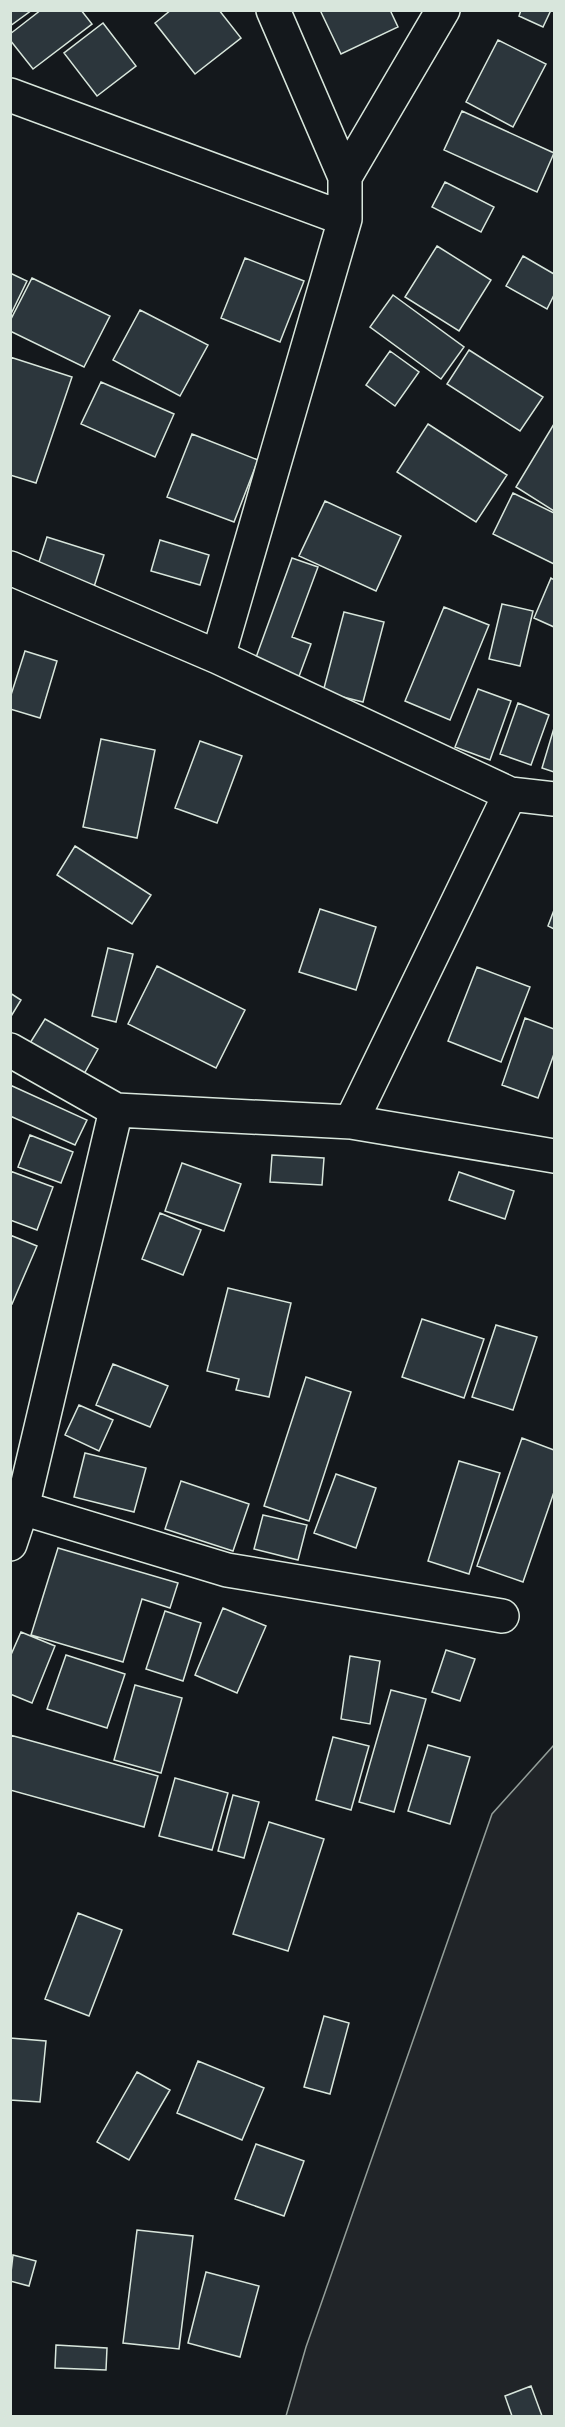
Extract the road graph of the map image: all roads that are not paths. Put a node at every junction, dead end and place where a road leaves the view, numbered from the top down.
1 (273, 10) edge
2 (443, 10) edge
3 (10, 95) edge
4 (345, 177) junction
5 (345, 219) junction
6 (10, 568) edge
7 (218, 657) junction
8 (510, 794) junction
9 (555, 799) edge
10 (10, 1050) edge
11 (116, 1110) junction
12 (351, 1122) junction
13 (555, 1156) edge
14 (22, 1508) junction
15 (10, 1544) edge
16 (502, 1616) dead end

1 - 4 street
2 - 4 street
3 - 5 street
4 - 5 street
5 - 7 street
6 - 7 street
7 - 8 street
8 - 9 street
8 - 12 street
10 - 11 street
11 - 12 street
11 - 14 street
12 - 13 street
14 - 15 street
14 - 16 street

